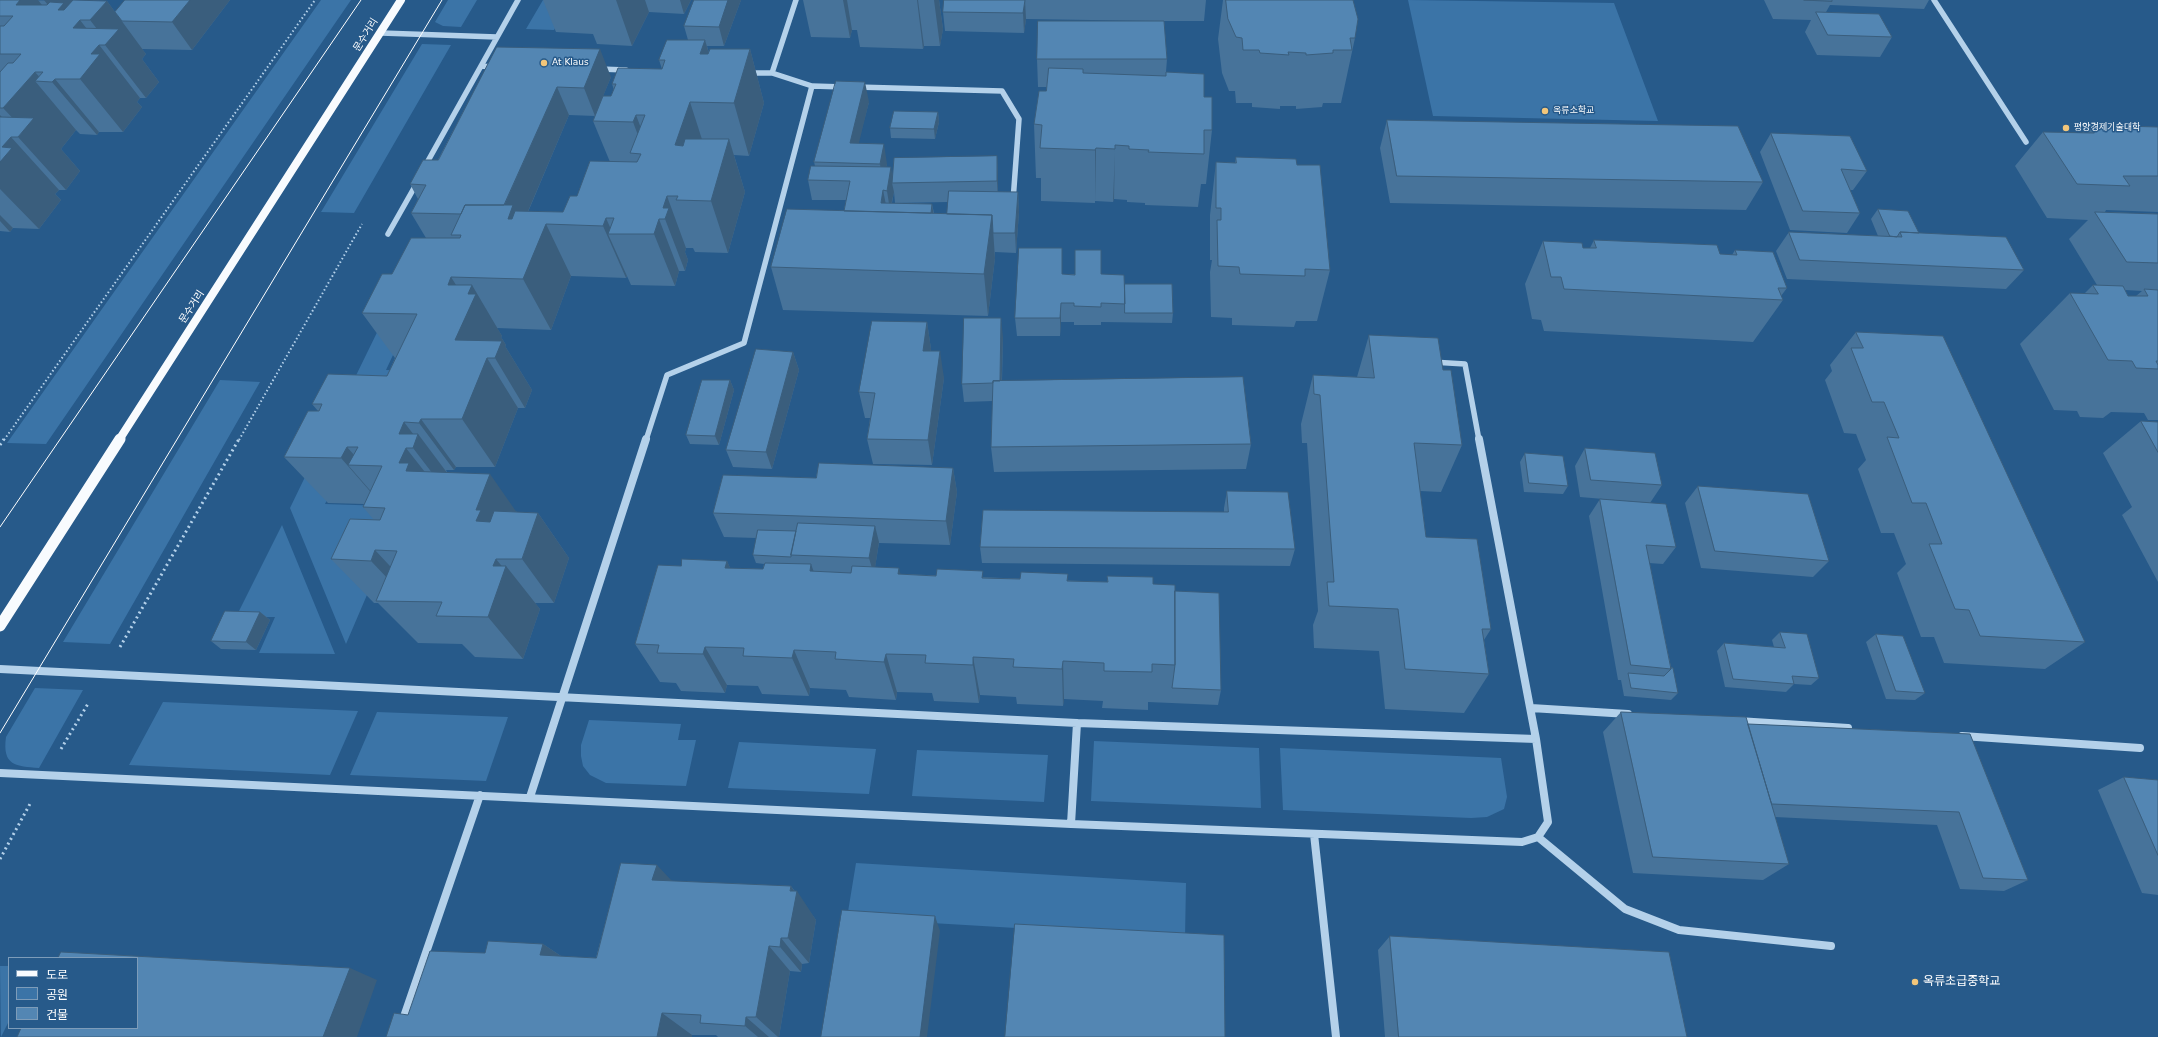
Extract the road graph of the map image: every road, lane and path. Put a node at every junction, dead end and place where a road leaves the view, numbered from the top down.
1 (315, 0) edge
2 (401, 0) edge
3 (518, 0) edge
4 (796, 0) edge
5 (1934, 0) edge
6 (381, 33) junction
7 (497, 37) junction
8 (481, 66) junction
9 (504, 67) edge
10 (591, 69) edge
11 (630, 70) edge
12 (740, 72) edge
13 (772, 73) junction
14 (812, 86) junction
15 (2026, 142) dead end
16 (423, 171) edge
17 (419, 178) edge
18 (1013, 204) edge
19 (366, 217) dead end
20 (388, 234) dead end
21 (1426, 362) edge
22 (0, 445) edge
23 (0, 626) edge
24 (0, 669) edge
25 (105, 674) junction
26 (561, 697) junction
27 (1530, 708) junction
28 (1633, 714) edge
29 (1728, 721) edge
30 (1077, 722) junction
31 (1855, 729) edge
32 (1950, 735) edge
33 (1536, 739) junction
34 (2140, 748) dead end
35 (0, 773) edge
36 (46, 776) junction
37 (480, 794) junction
38 (530, 797) junction
39 (1071, 824) junction
40 (1314, 834) junction
41 (1538, 837) junction
42 (0, 859) edge
43 (1831, 946) dead end
44 (397, 1037) edge
45 (1336, 1037) edge

1 - 22 path
2 - 6 main road, 문수거리
3 - 7 street
4 - 13 street
5 - 15 street
6 - 7 street
6 - 23 main road, 문수거리
7 - 8 street
8 - 9 street
8 - 16 street
10 - 11 street
12 - 13 street
13 - 14 street
14 - 18 street
14 - 26 street
17 - 20 street
19 - 25 path
21 - 27 street
24 - 25 street
25 - 26 street
25 - 36 path
26 - 30 street
26 - 38 street
27 - 28 street
27 - 33 street
29 - 31 street
30 - 33 street
30 - 39 street
32 - 34 street
33 - 41 street
35 - 36 street
36 - 37 street
36 - 42 path
37 - 38 street
37 - 44 street
38 - 39 street
39 - 40 street
40 - 41 street
40 - 45 street
41 - 43 street

